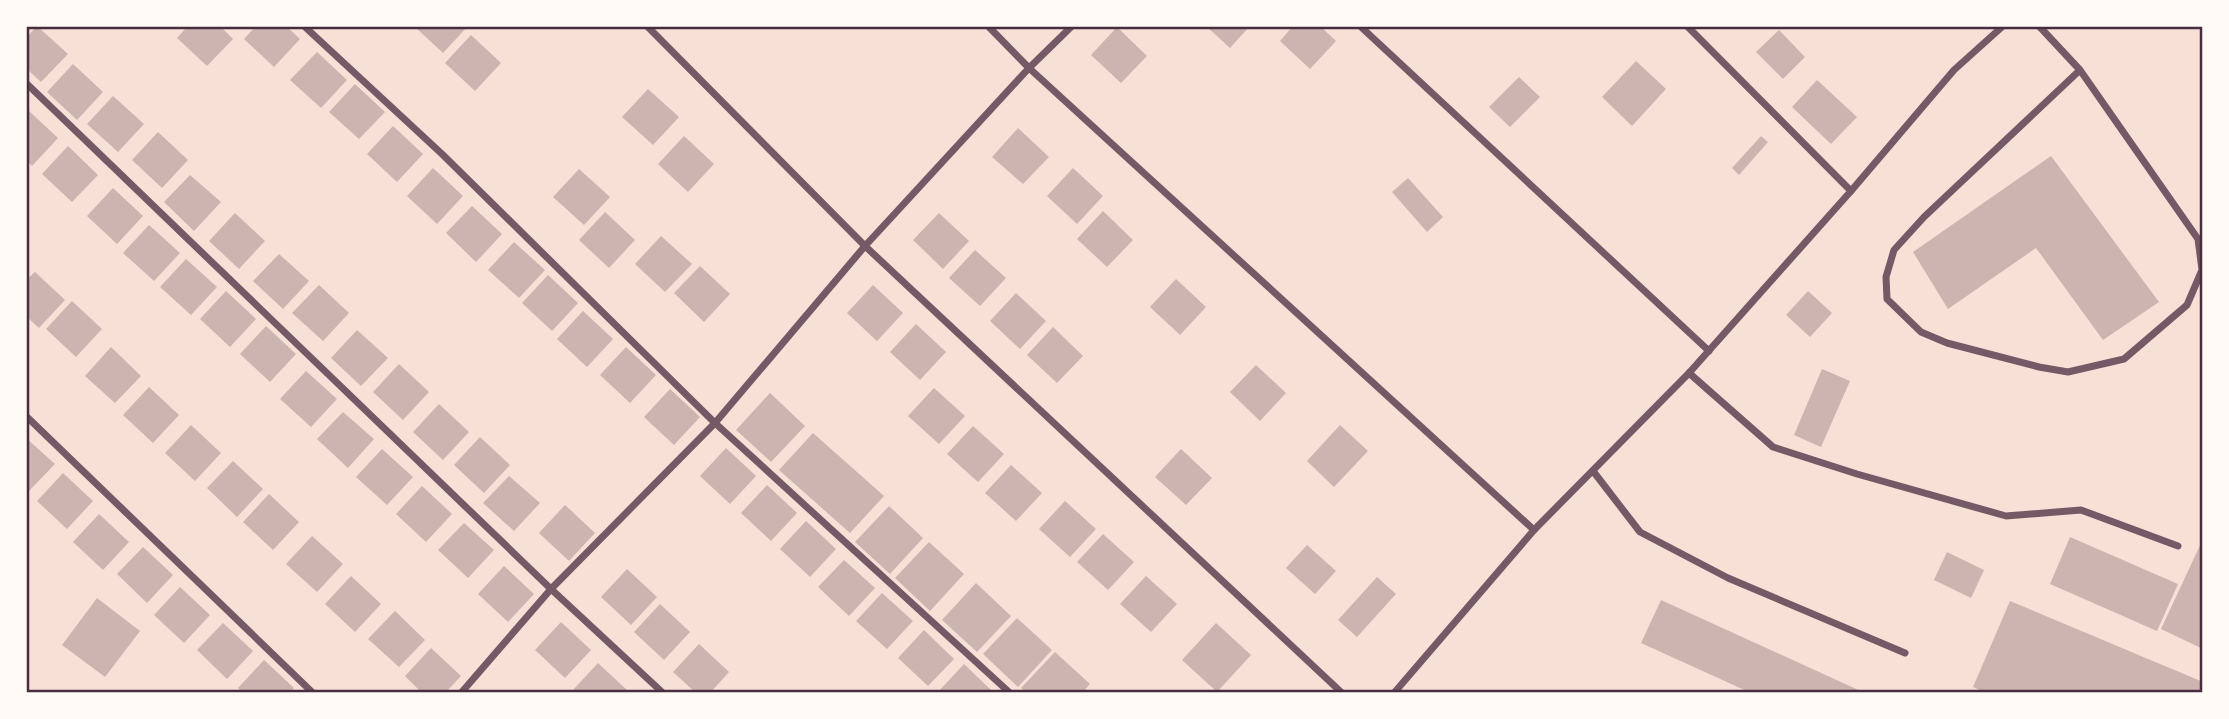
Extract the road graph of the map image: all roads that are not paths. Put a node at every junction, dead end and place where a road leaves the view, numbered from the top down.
1 (304, 26) edge
2 (648, 26) edge
3 (988, 26) edge
4 (1072, 26) edge
5 (1360, 26) edge
6 (1687, 26) edge
7 (2003, 26) edge
8 (2039, 26) edge
9 (1029, 68) junction
10 (2080, 71) junction
11 (26, 83) edge
12 (1851, 191) junction
13 (865, 246) junction
14 (1709, 351) junction
15 (1689, 373) junction
16 (26, 416) edge
17 (715, 424) junction
18 (1592, 471) junction
19 (1534, 530) junction
20 (2178, 546) dead end
21 (551, 589) junction
22 (1905, 653) dead end
23 (313, 693) edge
24 (461, 693) edge
25 (663, 693) edge
26 (1010, 693) edge
27 (1342, 693) edge
28 (1394, 693) edge

1 - 17 street
2 - 13 street
3 - 9 street
4 - 9 street
5 - 14 street
6 - 12 street
7 - 12 street
8 - 10 street
9 - 13 street
9 - 19 street
10 - 10 street
11 - 21 street
12 - 14 street
13 - 17 street
13 - 27 street
14 - 15 street
15 - 18 street
15 - 20 street
16 - 23 street
17 - 21 street
17 - 26 street
18 - 19 street
18 - 22 street
19 - 28 street
21 - 24 street
21 - 25 street

